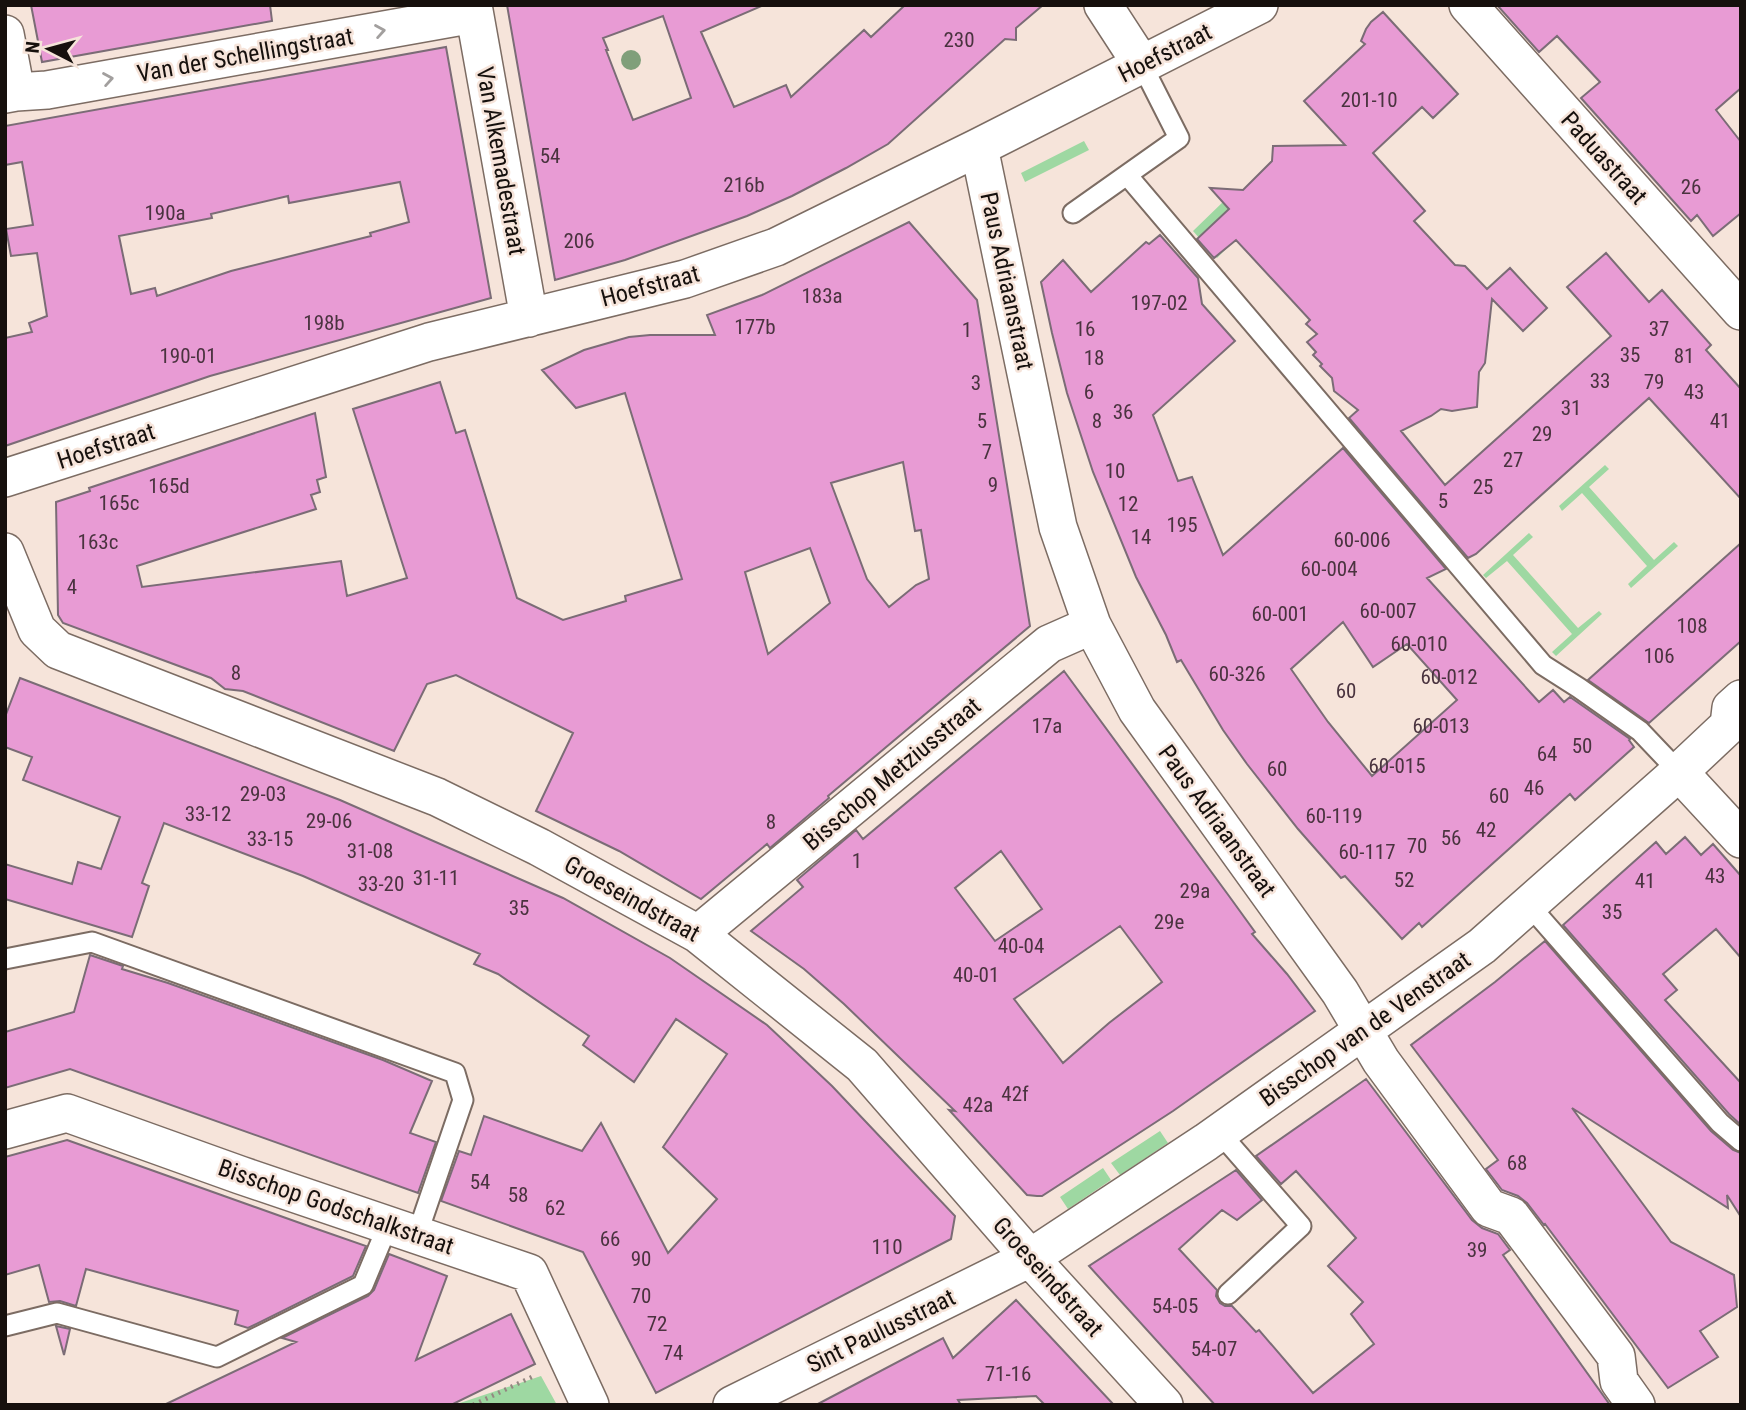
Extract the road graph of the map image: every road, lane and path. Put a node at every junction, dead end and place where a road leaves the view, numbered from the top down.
1 (1103, 5) edge
2 (1259, 5) edge
3 (1468, 5) edge
4 (473, 10) edge
5 (5, 34) edge
6 (1142, 65) junction
7 (11, 93) edge
8 (979, 147) junction
9 (1128, 175) junction
10 (1073, 213) dead end
11 (1735, 294) edge
12 (529, 318) junction
13 (5, 478) edge
14 (5, 552) edge
15 (1092, 625) junction
16 (1741, 699) edge
17 (1679, 772) junction
18 (1741, 839) edge
19 (1529, 905) junction
20 (698, 934) junction
21 (5, 959) edge
22 (1362, 1032) junction
23 (5, 1130) edge
24 (1219, 1132) junction
25 (1741, 1141) edge
26 (403, 1230) junction
27 (1030, 1258) junction
28 (1228, 1294) dead end
29 (5, 1326) edge
30 (569, 1359) junction
31 (474, 1405) edge
32 (590, 1405) edge
33 (732, 1405) edge
34 (1164, 1405) edge
35 (1636, 1405) edge

1 - 6 street
2 - 6 street, Hoefstraat
3 - 11 street, Paduastraat
7 -> 4 street, Van der Schellingstraat
4 - 12 street, Van Alkemadestraat
5 - 7 street
6 - 8 street, Hoefstraat
6 - 9 lane
8 - 12 street, Hoefstraat
8 - 15 street, Paus Adriaanstraat
9 - 10 lane
9 - 17 lane
12 - 13 street, Hoefstraat
14 - 20 street, Groeseindstraat
15 - 20 street, Bisschop Metziusstraat
15 - 22 street, Paus Adriaanstraat
16 - 17 street, Bisschop van de Venstraat
17 - 18 street
17 - 19 street, Bisschop van de Venstraat
19 - 22 street, Bisschop van de Venstraat
19 - 25 lane
20 - 27 street, Groeseindstraat
21 - 26 lane
22 - 24 street, Bisschop van de Venstraat
22 - 35 street, Paus Adriaanstraat
23 - 26 street, Bisschop Godschalkstraat
24 - 27 street, Bisschop van de Venstraat
24 - 28 lane
26 - 29 lane
26 - 30 street, Bisschop Godschalkstraat
27 - 33 street, Sint Paulusstraat
27 - 34 street, Groeseindstraat
30 - 31 path
30 - 32 street, Bisschop Godschalkstraat

